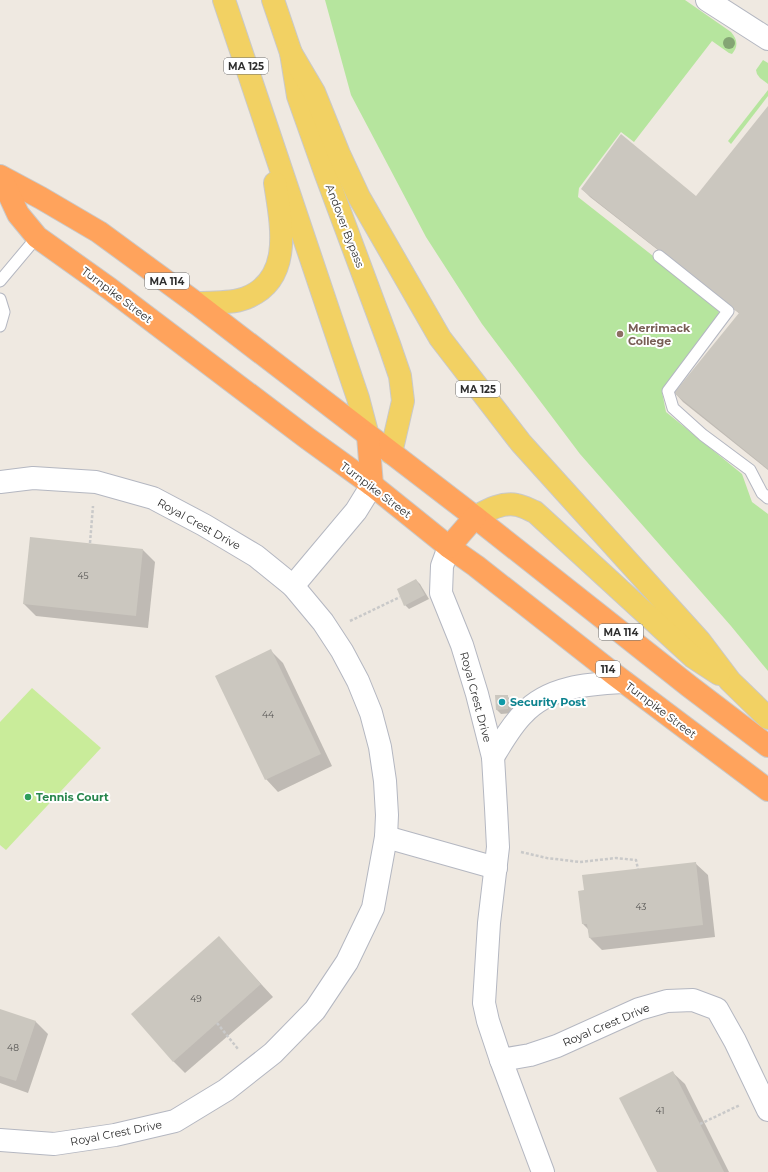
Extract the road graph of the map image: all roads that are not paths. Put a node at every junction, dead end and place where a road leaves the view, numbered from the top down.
1 (224, 0) edge
2 (273, 0) edge
3 (707, 0) edge
4 (768, 39) edge
5 (291, 53) junction
6 (268, 132) junction
7 (0, 176) edge
8 (38, 238) junction
9 (660, 256) dead end
10 (0, 281) edge
11 (0, 299) edge
12 (196, 303) junction
13 (0, 326) edge
14 (368, 436) junction
15 (391, 453) junction
16 (0, 482) edge
17 (372, 485) junction
18 (768, 498) edge
19 (475, 517) junction
20 (448, 546) junction
21 (293, 586) junction
22 (730, 681) junction
23 (624, 682) junction
24 (768, 718) edge
25 (768, 746) edge
26 (493, 757) junction
27 (768, 790) edge
28 (386, 837) junction
29 (497, 857) junction
30 (502, 1060) junction
31 (764, 1103) edge
32 (0, 1140) edge
33 (543, 1172) edge

1 - 6 main road, MA 125
2 - 5 main road, Andover Bypass / MA 125
3 - 4 street
5 - 15 main road, Andover Bypass / MA 125
5 - 22 main road, MA 125
6 - 12 main road
6 - 14 main road, MA 125
7 - 8 highway, Turnpike Street / MA 114
7 - 12 highway, Turnpike Street / MA 114
8 - 10 lane
8 - 17 highway, Turnpike Street / MA 114
9 - 18 lane
11 - 13 lane
12 - 14 highway, Turnpike Street / MA 114
14 - 15 highway, Turnpike Street / MA 114
14 - 17 highway, MA 125
15 - 17 highway, MA 125
15 - 19 highway, Turnpike Street / MA 114
16 - 21 street, Royal Crest Drive
17 - 20 highway, Turnpike Street / 114
17 - 21 street
19 - 20 highway
19 - 22 main road
19 - 25 highway, Turnpike Street / MA 114
20 - 23 highway, Turnpike Street / 114
20 - 26 street, Royal Crest Drive
21 - 28 street, Royal Crest Drive
22 - 24 main road, MA 125
23 - 26 street, Royal Crest Drive
23 - 27 highway, Turnpike Street / 114
26 - 29 street, Royal Crest Drive
28 - 29 street
28 - 32 street, Royal Crest Drive
29 - 30 street, Royal Crest Drive
30 - 31 street, Royal Crest Drive
30 - 33 street, Royal Crest Drive

